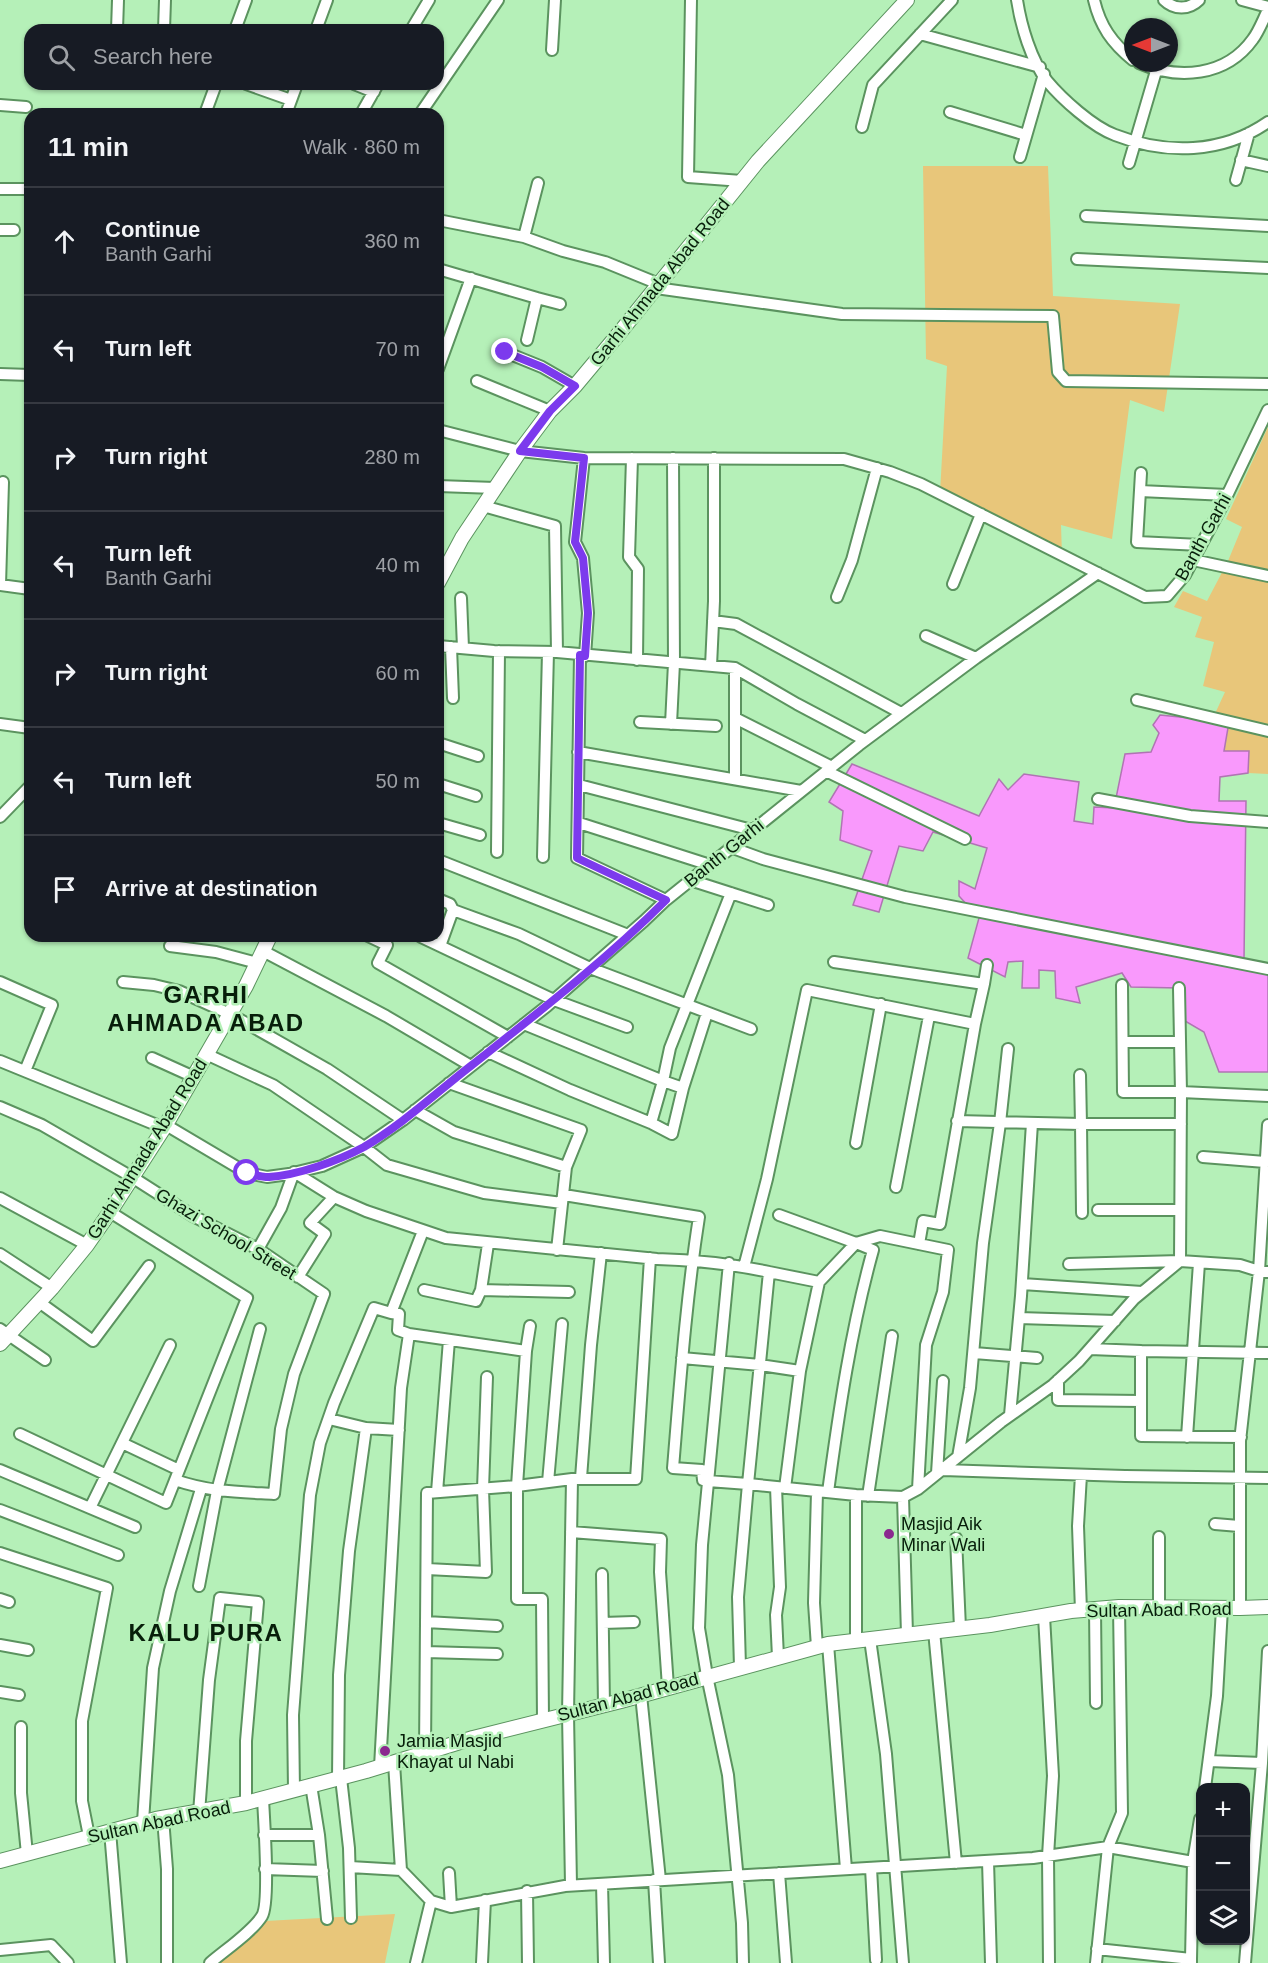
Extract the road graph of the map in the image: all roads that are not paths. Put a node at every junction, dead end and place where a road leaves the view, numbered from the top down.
1 (118, 0) edge
2 (165, 0) edge
3 (246, 0) edge
4 (327, 0) edge
5 (429, 0) edge
6 (498, 0) edge
7 (555, 0) edge
8 (691, 0) edge
9 (907, 0) edge
10 (952, 0) edge
11 (1017, 0) edge
12 (1094, 0) edge
13 (1164, 0) edge
14 (1199, 0) edge
15 (1242, 0) edge
16 (1268, 9) edge
17 (117, 24) edge
18 (164, 24) edge
19 (237, 24) edge
20 (318, 24) edge
21 (415, 24) edge
22 (920, 34) junction
23 (552, 50) dead end
24 (1124, 53) edge
25 (1042, 71) junction
26 (1156, 72) edge
27 (1167, 72) edge
28 (444, 79) edge
29 (214, 90) edge
30 (263, 90) edge
31 (295, 90) edge
32 (375, 90) edge
33 (436, 90) edge
34 (291, 100) junction
35 (0, 105) edge
36 (26, 107) dead end
37 (206, 108) edge
38 (288, 108) edge
39 (364, 108) edge
40 (424, 108) edge
41 (950, 112) dead end
42 (1268, 122) edge
43 (862, 127) dead end
44 (1249, 133) junction
45 (1026, 135) junction
46 (1135, 141) junction
47 (1020, 157) dead end
48 (1241, 160) junction
49 (1129, 163) dead end
50 (1268, 166) edge
51 (1236, 180) dead end
52 (742, 181) junction
53 (538, 183) dead end
54 (0, 189) edge
55 (24, 189) edge
56 (1086, 216) dead end
57 (444, 221) edge
58 (1268, 226) edge
59 (0, 230) edge
60 (14, 230) dead end
61 (524, 237) junction
62 (1077, 259) dead end
63 (1268, 268) edge
64 (444, 271) edge
65 (471, 278) junction
66 (658, 286) junction
67 (537, 298) junction
68 (560, 304) dead end
69 (528, 340) dead end
70 (444, 352) edge
71 (505, 352) dead end
72 (0, 374) edge
73 (24, 375) edge
74 (477, 381) dead end
75 (1268, 384) edge
76 (575, 386) junction
77 (1268, 410) edge
78 (550, 411) junction
79 (444, 432) edge
80 (520, 451) junction
81 (584, 458) junction
82 (632, 458) junction
83 (673, 458) junction
84 (714, 458) junction
85 (877, 468) junction
86 (1142, 473) dead end
87 (3, 482) dead end
88 (444, 486) edge
89 (495, 488) junction
90 (1140, 491) junction
91 (1227, 495) junction
92 (483, 506) junction
93 (981, 514) junction
94 (1201, 545) junction
95 (1193, 560) junction
96 (444, 572) edge
97 (1098, 573) junction
98 (1268, 576) edge
99 (953, 584) dead end
100 (24, 588) edge
101 (837, 597) dead end
102 (461, 598) dead end
103 (713, 621) junction
104 (926, 636) dead end
105 (444, 647) edge
106 (457, 648) junction
107 (499, 651) junction
108 (553, 652) junction
109 (583, 655) junction
110 (976, 658) junction
111 (637, 660) junction
112 (674, 663) junction
113 (711, 666) junction
114 (735, 668) junction
115 (453, 698) dead end
116 (1137, 700) dead end
117 (901, 713) junction
118 (735, 718) junction
119 (640, 722) dead end
120 (0, 723) edge
121 (670, 724) junction
122 (716, 726) dead end
123 (24, 727) edge
124 (1268, 731) edge
125 (866, 740) junction
126 (444, 745) edge
127 (578, 752) junction
128 (478, 756) dead end
129 (829, 769) junction
130 (735, 779) junction
131 (579, 785) junction
132 (444, 786) edge
133 (801, 791) junction
134 (24, 792) edge
135 (476, 796) dead end
136 (1098, 799) dead end
137 (0, 817) edge
138 (1268, 822) edge
139 (579, 823) junction
140 (444, 825) edge
141 (752, 830) junction
142 (480, 835) dead end
143 (965, 839) dead end
144 (730, 847) junction
145 (497, 852) dead end
146 (543, 857) dead end
147 (444, 862) edge
148 (710, 865) junction
149 (690, 880) junction
150 (731, 893) junction
151 (666, 900) junction
152 (444, 902) edge
153 (768, 905) dead end
154 (453, 909) junction
155 (444, 935) edge
156 (628, 935) junction
157 (267, 942) edge
158 (381, 942) edge
159 (432, 942) edge
160 (441, 942) edge
161 (170, 946) dead end
162 (440, 946) junction
163 (260, 957) junction
164 (834, 962) dead end
165 (987, 965) dead end
166 (590, 968) junction
167 (1268, 969) edge
168 (0, 982) edge
169 (123, 982) dead end
170 (984, 984) junction
171 (1122, 985) dead end
172 (1179, 988) dead end
173 (554, 1000) junction
174 (881, 1004) junction
175 (687, 1005) junction
176 (708, 1013) junction
177 (230, 1014) junction
178 (929, 1016) junction
179 (524, 1024) junction
180 (975, 1024) junction
181 (627, 1027) dead end
182 (751, 1029) dead end
183 (508, 1037) junction
184 (1124, 1042) junction
185 (1180, 1042) junction
186 (1008, 1048) dead end
187 (488, 1052) junction
188 (207, 1054) junction
189 (152, 1058) dead end
190 (0, 1061) edge
191 (471, 1066) junction
192 (26, 1071) junction
193 (1080, 1075) dead end
194 (194, 1077) junction
195 (663, 1081) junction
196 (449, 1083) junction
197 (683, 1088) junction
198 (1181, 1092) junction
199 (1268, 1096) edge
200 (0, 1107) edge
201 (415, 1110) junction
202 (403, 1120) junction
203 (957, 1120) junction
204 (651, 1123) junction
205 (1000, 1123) junction
206 (1032, 1123) junction
207 (1081, 1124) junction
208 (1181, 1124) junction
209 (1268, 1125) edge
210 (165, 1127) junction
211 (856, 1143) dead end
212 (364, 1147) junction
213 (1203, 1157) dead end
214 (1265, 1162) junction
215 (566, 1167) junction
216 (294, 1172) junction
217 (132, 1177) junction
218 (896, 1187) dead end
219 (334, 1197) junction
220 (0, 1198) edge
221 (563, 1199) junction
222 (1098, 1210) dead end
223 (1180, 1210) junction
224 (110, 1212) junction
225 (1082, 1213) dead end
226 (779, 1215) dead end
227 (423, 1231) junction
228 (856, 1243) junction
229 (488, 1244) junction
230 (919, 1244) junction
231 (87, 1245) junction
232 (258, 1249) junction
233 (557, 1250) junction
234 (601, 1253) junction
235 (0, 1254) edge
236 (650, 1258) junction
237 (692, 1260) junction
238 (1180, 1262) junction
239 (729, 1263) junction
240 (1199, 1263) junction
241 (1069, 1264) dead end
242 (149, 1266) dead end
243 (744, 1267) junction
244 (1264, 1271) edge
245 (770, 1272) junction
246 (298, 1277) junction
247 (819, 1282) junction
248 (1022, 1284) junction
249 (52, 1288) junction
250 (424, 1290) dead end
251 (481, 1290) junction
252 (569, 1292) dead end
253 (1142, 1292) junction
254 (39, 1302) junction
255 (391, 1313) junction
256 (1019, 1318) junction
257 (1115, 1321) junction
258 (562, 1324) dead end
259 (530, 1326) dead end
260 (260, 1329) dead end
261 (409, 1334) junction
262 (3, 1336) edge
263 (892, 1336) dead end
264 (449, 1340) junction
265 (170, 1345) dead end
266 (1090, 1349) junction
267 (526, 1351) junction
268 (1141, 1351) junction
269 (1192, 1352) junction
270 (974, 1353) junction
271 (1250, 1353) junction
272 (1268, 1353) edge
273 (1016, 1357) junction
274 (682, 1358) junction
275 (1037, 1358) dead end
276 (45, 1360) dead end
277 (720, 1360) junction
278 (760, 1365) junction
279 (800, 1371) junction
280 (486, 1377) dead end
281 (1058, 1380) junction
282 (943, 1381) dead end
283 (1141, 1401) junction
284 (1010, 1415) junction
285 (328, 1419) junction
286 (366, 1428) junction
287 (399, 1430) junction
288 (20, 1434) dead end
289 (1187, 1437) junction
290 (1241, 1437) junction
291 (122, 1443) junction
292 (958, 1457) junction
293 (0, 1470) edge
294 (940, 1471) junction
295 (106, 1475) junction
296 (177, 1475) junction
297 (1080, 1475) junction
298 (1239, 1476) junction
299 (1268, 1478) edge
300 (576, 1479) junction
301 (708, 1481) junction
302 (548, 1482) junction
303 (748, 1484) junction
304 (517, 1486) junction
305 (781, 1488) junction
306 (201, 1489) junction
307 (483, 1489) junction
308 (918, 1489) junction
309 (217, 1491) junction
310 (437, 1492) junction
311 (817, 1492) junction
312 (828, 1492) junction
313 (855, 1495) junction
314 (868, 1496) junction
315 (903, 1497) junction
316 (90, 1508) junction
317 (0, 1510) edge
318 (1215, 1524) dead end
319 (1239, 1526) junction
320 (135, 1527) dead end
321 (571, 1532) junction
322 (1159, 1536) dead end
323 (956, 1538) dead end
324 (0, 1553) edge
325 (118, 1555) dead end
326 (426, 1569) junction
327 (602, 1574) dead end
328 (199, 1586) dead end
329 (1159, 1606) junction
330 (1119, 1607) junction
331 (1268, 1607) edge
332 (1222, 1608) junction
333 (1240, 1608) junction
334 (1088, 1610) junction
335 (1044, 1616) junction
336 (426, 1622) junction
337 (634, 1622) dead end
338 (603, 1623) junction
339 (497, 1626) dead end
340 (960, 1628) junction
341 (934, 1631) junction
342 (907, 1634) junction
343 (863, 1639) junction
344 (0, 1645) edge
345 (822, 1646) junction
346 (28, 1650) dead end
347 (1268, 1651) edge
348 (426, 1652) junction
349 (497, 1654) dead end
350 (778, 1657) junction
351 (740, 1667) junction
352 (706, 1676) junction
353 (668, 1687) junction
354 (0, 1692) edge
355 (19, 1695) dead end
356 (641, 1695) junction
357 (1096, 1703) dead end
358 (604, 1705) junction
359 (568, 1714) junction
360 (543, 1720) junction
361 (21, 1727) dead end
362 (425, 1753) junction
363 (1209, 1761) junction
364 (394, 1762) junction
365 (1262, 1763) junction
366 (380, 1767) junction
367 (339, 1778) junction
368 (1206, 1783) edge
369 (311, 1785) junction
370 (294, 1790) junction
371 (263, 1799) junction
372 (246, 1803) junction
373 (199, 1813) junction
374 (163, 1818) junction
375 (143, 1822) junction
376 (110, 1831) junction
377 (319, 1834) junction
378 (264, 1835) junction
379 (89, 1836) junction
380 (1197, 1837) edge
381 (1108, 1847) junction
382 (27, 1854) junction
383 (1048, 1856) junction
384 (0, 1861) edge
385 (988, 1861) junction
386 (1193, 1862) junction
387 (956, 1863) junction
388 (896, 1867) junction
389 (350, 1868) junction
390 (871, 1868) junction
391 (265, 1869) junction
392 (846, 1869) junction
393 (323, 1870) junction
394 (401, 1870) junction
395 (449, 1873) dead end
396 (779, 1873) junction
397 (737, 1875) junction
398 (657, 1880) junction
399 (602, 1884) junction
400 (570, 1886) junction
401 (527, 1891) junction
402 (485, 1900) junction
403 (430, 1901) junction
404 (451, 1907) junction
405 (351, 1918) dead end
406 (327, 1919) dead end
407 (1097, 1949) junction
408 (0, 1950) edge
409 (876, 1960) dead end
410 (1191, 1961) edge
411 (68, 1963) edge
412 (121, 1963) edge
413 (167, 1963) edge
414 (210, 1963) edge
415 (416, 1963) edge
416 (482, 1963) edge
417 (528, 1963) edge
418 (604, 1963) edge
419 (659, 1963) edge
420 (743, 1963) edge
421 (786, 1963) edge
422 (903, 1963) edge
423 (991, 1963) edge
424 (1049, 1963) edge
425 (1096, 1963) edge
426 (1245, 1963) edge

1 - 17 street
2 - 18 street
3 - 19 street
4 - 20 street
5 - 21 street
6 - 28 street
7 - 23 street
8 - 52 street
9 - 52 street, Garhi Ahmada Abad Road
10 - 22 street
11 - 25 street
12 - 24 street
13 - 14 street
15 - 16 street
16 - 27 street
22 - 25 street
22 - 43 street
25 - 45 street
25 - 46 street
26 - 46 street
29 - 37 street
30 - 34 street
31 - 34 street
32 - 39 street
33 - 40 street
34 - 38 street
35 - 36 street
41 - 45 street
42 - 44 street
44 - 46 street
44 - 48 street
45 - 47 street
46 - 49 street
48 - 50 street
48 - 51 street
52 - 66 street, Garhi Ahmada Abad Road
53 - 61 street
54 - 55 street
56 - 58 street
57 - 61 street
59 - 60 street
61 - 66 street
62 - 63 street
64 - 65 street
65 - 67 street
65 - 70 street
66 - 75 street
66 - 76 street, Garhi Ahmada Abad Road
67 - 68 street
67 - 69 street
71 - 76 street
72 - 73 street
74 - 78 street
76 - 78 street, Garhi Ahmada Abad Road
77 - 91 street, Banth Garhi
78 - 80 street, Garhi Ahmada Abad Road
79 - 80 street, Banth Garhi
80 - 81 street, Banth Garhi
80 - 89 street, Garhi Ahmada Abad Road
81 - 82 street, Banth Garhi
81 - 109 street
82 - 83 street, Banth Garhi
82 - 111 street
83 - 84 street, Banth Garhi
83 - 112 street
84 - 85 street, Banth Garhi
84 - 103 street
85 - 93 street, Banth Garhi
85 - 101 street
86 - 90 street
87 - 100 street
88 - 89 street
89 - 92 street, Garhi Ahmada Abad Road
90 - 91 street
90 - 94 street
91 - 94 street, Banth Garhi
92 - 96 street, Garhi Ahmada Abad Road
92 - 108 street
93 - 97 street, Banth Garhi
93 - 99 street
94 - 95 street, Banth Garhi
95 - 97 street, Banth Garhi
95 - 98 street
97 - 110 street, Banth Garhi
102 - 106 street
103 - 113 street
103 - 117 street
104 - 110 street
105 - 106 street
106 - 107 street
106 - 115 street
107 - 108 street
107 - 145 street
108 - 109 street
108 - 146 street
109 - 111 street
109 - 127 street
110 - 117 street, Banth Garhi
111 - 112 street
112 - 113 street
112 - 121 street
113 - 114 street
114 - 118 street
114 - 125 street
116 - 124 street
117 - 125 street, Banth Garhi
118 - 129 street
118 - 130 street
119 - 121 street
120 - 123 street
121 - 122 street
125 - 129 street, Banth Garhi
126 - 128 street
127 - 130 street
127 - 131 street
129 - 133 street, Banth Garhi
129 - 143 street
130 - 133 street
131 - 139 street
131 - 141 street
132 - 135 street
133 - 141 street, Banth Garhi
134 - 137 street
136 - 138 street
139 - 148 street
139 - 151 street
140 - 142 street
141 - 144 street, Banth Garhi
144 - 148 street, Banth Garhi
144 - 167 street
147 - 156 street
148 - 149 street, Banth Garhi
149 - 150 street
149 - 151 street, Banth Garhi
150 - 153 street
150 - 175 street
151 - 156 street, Banth Garhi
152 - 154 street
154 - 155 street
154 - 166 street
156 - 166 street, Banth Garhi
157 - 163 street, Garhi Ahmada Abad Road
158 - 183 street
159 - 162 street
160 - 162 street
161 - 163 street
162 - 173 street
163 - 177 street, Garhi Ahmada Abad Road
163 - 191 street
164 - 170 street
165 - 170 street
166 - 173 street, Banth Garhi
166 - 175 street
168 - 192 street
169 - 177 street
170 - 180 street
171 - 184 street
172 - 185 street
173 - 179 street, Banth Garhi
173 - 181 street
174 - 178 street
174 - 211 street
174 - 243 street
175 - 176 street
175 - 195 street
176 - 182 street
176 - 197 street
177 - 188 street, Garhi Ahmada Abad Road
177 - 202 street
178 - 180 street
178 - 218 street
179 - 183 street, Banth Garhi
179 - 195 street
180 - 203 street
183 - 187 street, Banth Garhi
184 - 185 street
184 - 198 street
185 - 198 street
186 - 205 street
187 - 191 street, Banth Garhi
187 - 204 street
188 - 194 street, Garhi Ahmada Abad Road
188 - 212 street
189 - 194 street
190 - 192 street, Banth Garhi
191 - 196 street, Banth Garhi
192 - 210 street, Banth Garhi
193 - 207 street
194 - 210 street, Garhi Ahmada Abad Road
195 - 197 street
195 - 204 street
196 - 201 street, Banth Garhi
196 - 215 street
197 - 204 street
198 - 199 street
198 - 208 street
200 - 217 street, Ghazi School Street
201 - 202 street, Banth Garhi
201 - 215 street
202 - 212 street, Banth Garhi
203 - 205 street
203 - 230 street
205 - 206 street
205 - 270 street
206 - 207 street
206 - 248 street
207 - 208 street
207 - 225 street
208 - 223 street
209 - 214 street
210 - 216 street, Banth Garhi
210 - 217 street, Garhi Ahmada Abad Road
212 - 216 street, Banth Garhi
212 - 221 street
213 - 214 street
214 - 244 street
215 - 221 street
216 - 219 street
216 - 232 street
217 - 224 street, Garhi Ahmada Abad Road
217 - 232 street, Ghazi School Street
219 - 227 street
219 - 246 street
220 - 231 street
221 - 233 street
221 - 237 street
222 - 223 street
223 - 238 street
224 - 231 street, Garhi Ahmada Abad Road
224 - 296 street
226 - 228 street
227 - 229 street
227 - 255 street
228 - 230 street
228 - 247 street
228 - 312 street
229 - 233 street
229 - 251 street
230 - 308 street
231 - 249 street, Garhi Ahmada Abad Road
232 - 246 street, Ghazi School Street
233 - 234 street
234 - 236 street
234 - 300 street
235 - 249 street
236 - 237 street
236 - 300 street
237 - 239 street
237 - 274 street
238 - 240 street
238 - 241 street
238 - 253 street
239 - 243 street
239 - 277 street
240 - 244 street
240 - 269 street
242 - 254 street
243 - 245 street
244 - 271 street
245 - 247 street
245 - 278 street
246 - 309 street, Ghazi School Street
247 - 279 street
248 - 253 street
248 - 256 street
249 - 254 street, Garhi Ahmada Abad Road
250 - 251 street
251 - 252 street
253 - 257 street
254 - 262 street, Garhi Ahmada Abad Road
255 - 261 street
255 - 285 street
256 - 257 street
256 - 273 street
257 - 266 street
258 - 302 street
259 - 267 street
260 - 309 street
261 - 264 street
261 - 287 street
262 - 276 street
263 - 314 street
264 - 267 street
264 - 310 street
265 - 291 street
266 - 268 street
266 - 281 street
267 - 304 street
268 - 269 street
268 - 283 street
269 - 271 street
269 - 289 street
270 - 273 street
270 - 292 street
271 - 272 street
271 - 290 street
273 - 275 street
273 - 284 street
274 - 277 street
274 - 301 street
277 - 278 street
277 - 301 street
278 - 279 street
278 - 303 street
279 - 305 street
280 - 307 street
281 - 283 street
281 - 284 street
282 - 294 street
283 - 289 street
284 - 292 street
285 - 286 street
285 - 370 street
286 - 287 street
286 - 367 street
287 - 366 street
288 - 295 street
289 - 290 street
290 - 298 street
291 - 295 street
291 - 296 street
292 - 294 street
293 - 316 street
294 - 297 street
294 - 308 street
295 - 296 street
295 - 316 street
296 - 306 street
297 - 298 street
297 - 334 street
298 - 299 street
298 - 319 street
300 - 302 street
300 - 321 street
301 - 303 street
301 - 352 street
302 - 304 street
303 - 305 street
303 - 351 street
304 - 307 street
304 - 360 street
305 - 311 street
305 - 350 street
306 - 309 street
306 - 375 street
307 - 310 street
307 - 326 street
308 - 315 street
309 - 328 street
310 - 326 street
311 - 312 street
311 - 345 street
312 - 313 street
313 - 314 street
313 - 343 street
314 - 315 street
315 - 342 street
316 - 320 street
317 - 325 street
318 - 319 street
319 - 333 street
321 - 353 street
321 - 359 street
322 - 329 street
323 - 340 street
324 - 379 street
326 - 336 street
327 - 338 street
329 - 330 street, Sultan Abad Road
329 - 332 street, Sultan Abad Road
330 - 334 street, Sultan Abad Road
330 - 381 street
331 - 333 street, Sultan Abad Road
332 - 333 street, Sultan Abad Road
332 - 363 street
334 - 335 street, Sultan Abad Road
334 - 357 street
335 - 340 street, Sultan Abad Road
335 - 383 street
336 - 339 street
336 - 348 street
337 - 338 street
338 - 358 street
340 - 341 street, Sultan Abad Road
341 - 342 street, Sultan Abad Road
341 - 387 street
342 - 343 street, Sultan Abad Road
343 - 345 street, Sultan Abad Road
343 - 388 street
344 - 346 street
345 - 350 street, Sultan Abad Road
345 - 392 street
347 - 365 street
348 - 349 street
348 - 362 street
350 - 351 street, Sultan Abad Road
351 - 352 street, Sultan Abad Road
352 - 353 street, Sultan Abad Road
352 - 397 street
353 - 356 street, Sultan Abad Road
354 - 355 street
356 - 358 street, Sultan Abad Road
356 - 398 street
358 - 359 street, Sultan Abad Road
359 - 360 street, Sultan Abad Road
359 - 400 street
360 - 362 street, Sultan Abad Road
361 - 382 street
362 - 364 street, Sultan Abad Road
363 - 365 street
363 - 368 street
364 - 366 street, Sultan Abad Road
364 - 394 street
365 - 426 street
366 - 367 street, Sultan Abad Road
367 - 369 street, Sultan Abad Road
367 - 389 street
369 - 370 street, Sultan Abad Road
369 - 377 street
370 - 371 street, Sultan Abad Road
371 - 372 street, Sultan Abad Road
371 - 378 street
372 - 373 street, Sultan Abad Road
372 - 373 street
373 - 374 street, Sultan Abad Road
374 - 375 street, Sultan Abad Road
374 - 413 street
375 - 376 street, Sultan Abad Road
376 - 379 street, Sultan Abad Road
376 - 412 street
377 - 378 street
377 - 393 street
378 - 391 street
379 - 382 street, Sultan Abad Road
380 - 386 street
381 - 383 street
381 - 386 street
381 - 407 street
382 - 384 street, Sultan Abad Road
383 - 385 street
383 - 424 street
385 - 387 street
385 - 423 street
386 - 410 street
387 - 388 street
388 - 390 street
388 - 422 street
389 - 394 street
389 - 405 street
390 - 392 street
390 - 409 street
391 - 393 street
391 - 414 street
392 - 396 street
393 - 406 street
394 - 403 street
395 - 404 street
396 - 397 street
396 - 421 street
397 - 398 street
397 - 420 street
398 - 399 street
398 - 419 street
399 - 400 street
399 - 418 street
400 - 401 street
401 - 402 street
401 - 417 street
402 - 404 street
402 - 416 street
403 - 404 street
403 - 415 street
407 - 410 street
407 - 425 street
408 - 411 street

